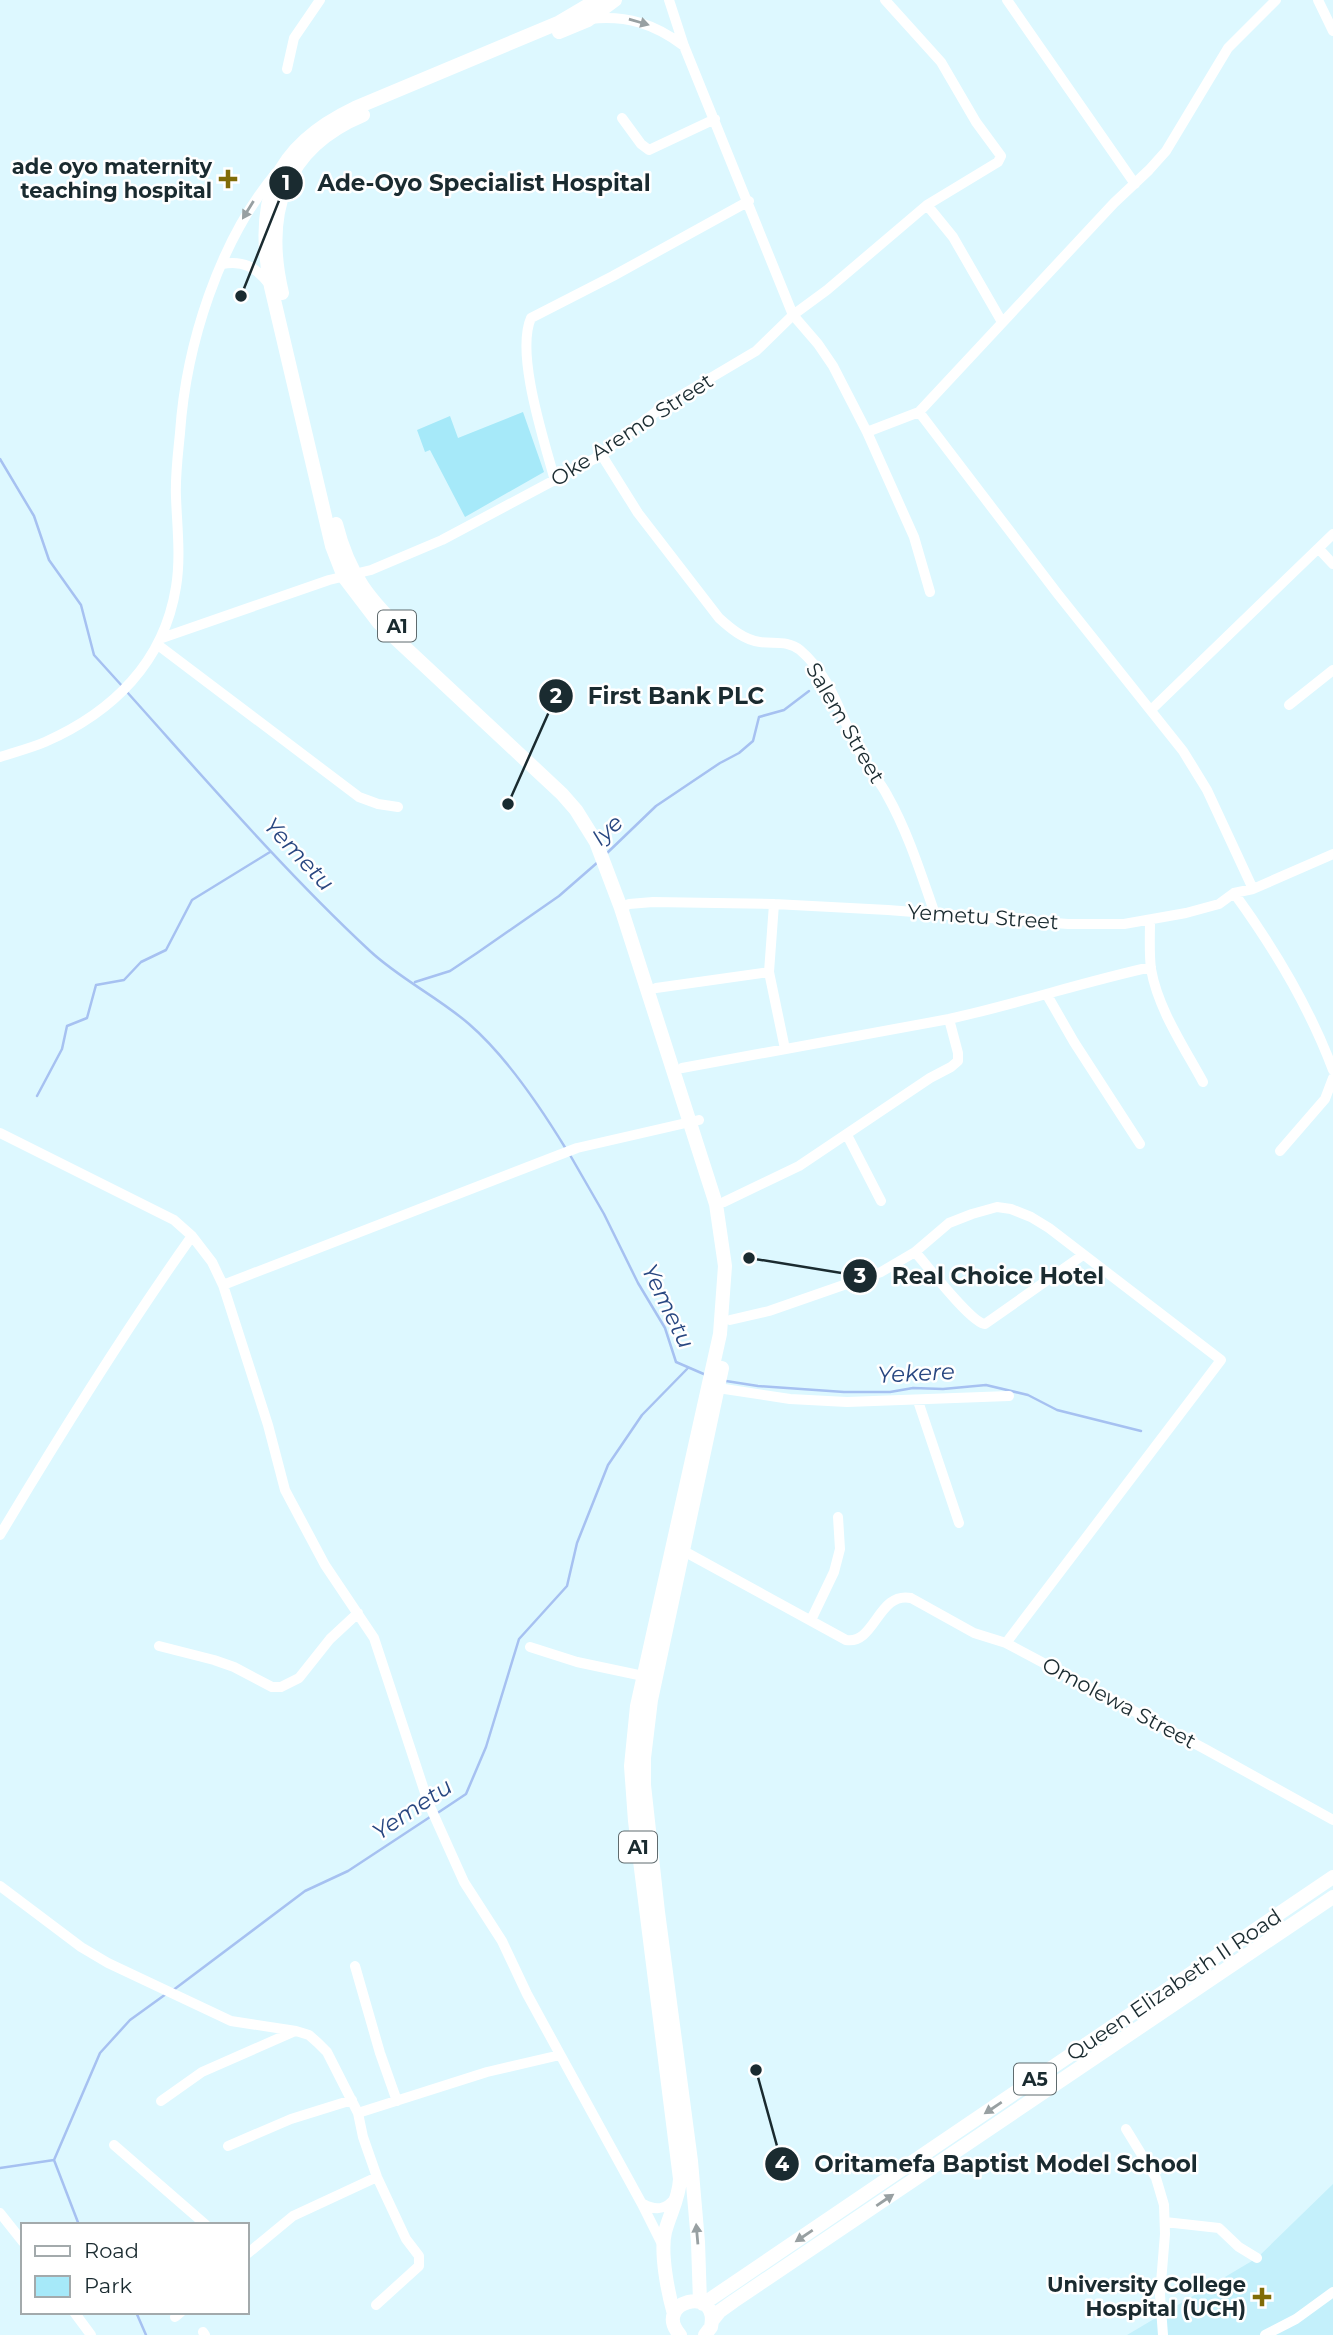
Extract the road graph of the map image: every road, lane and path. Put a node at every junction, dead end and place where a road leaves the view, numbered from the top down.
1 (320, 0) edge
2 (597, 0) edge
3 (615, 0) edge
4 (669, 0) edge
5 (885, 0) edge
6 (1007, 0) edge
7 (1276, 0) edge
8 (1320, 4) edge
9 (1333, 13) edge
10 (588, 20) junction
11 (1333, 31) edge
12 (684, 46) junction
13 (287, 69) dead end
14 (450, 73) junction
15 (622, 117) dead end
16 (715, 119) junction
17 (285, 162) junction
18 (1135, 184) junction
19 (749, 201) junction
20 (927, 205) junction
21 (222, 264) junction
22 (271, 287) junction
23 (793, 315) junction
24 (1002, 321) junction
25 (919, 412) junction
26 (867, 432) junction
27 (601, 454) junction
28 (555, 481) junction
29 (1333, 534) edge
30 (1319, 548) junction
31 (1333, 564) edge
32 (349, 576) junction
33 (930, 592) dead end
34 (160, 641) junction
35 (1333, 670) edge
36 (1289, 705) dead end
37 (1152, 709) junction
38 (0, 757) edge
39 (398, 807) dead end
40 (1333, 854) edge
41 (1253, 889) junction
42 (1234, 893) junction
43 (774, 904) junction
44 (625, 906) junction
45 (934, 914) junction
46 (1150, 920) junction
47 (1151, 967) junction
48 (769, 972) junction
49 (656, 988) junction
50 (1047, 995) junction
51 (949, 1019) junction
52 (785, 1049) junction
53 (682, 1068) junction
54 (1333, 1070) edge
55 (1333, 1078) edge
56 (1203, 1082) dead end
57 (694, 1121) junction
58 (0, 1133) edge
59 (847, 1135) junction
60 (1140, 1144) dead end
61 (1280, 1150) dead end
62 (881, 1201) dead end
63 (724, 1202) junction
64 (191, 1236) junction
65 (915, 1252) junction
66 (1083, 1255) junction
67 (223, 1285) junction
68 (730, 1320) junction
69 (716, 1379) junction
70 (1009, 1396) dead end
71 (918, 1401) junction
72 (838, 1517) dead end
73 (959, 1523) dead end
74 (0, 1535) edge
75 (678, 1548) junction
76 (358, 1613) junction
77 (811, 1620) junction
78 (1006, 1643) junction
79 (159, 1646) dead end
80 (530, 1647) dead end
81 (650, 1677) junction
82 (1333, 1820) edge
83 (1333, 1877) edge
84 (0, 1886) edge
85 (1333, 1897) edge
86 (1280, 1913) junction
87 (1290, 1927) junction
88 (355, 1966) dead end
89 (296, 2031) junction
90 (560, 2055) junction
91 (161, 2101) dead end
92 (352, 2101) junction
93 (397, 2101) junction
94 (358, 2113) junction
95 (1126, 2129) dead end
96 (114, 2145) dead end
97 (228, 2146) dead end
98 (377, 2177) junction
99 (679, 2192) junction
100 (642, 2204) junction
101 (0, 2213) edge
102 (1165, 2222) junction
103 (204, 2223) edge
104 (21, 2239) edge
105 (663, 2248) junction
106 (248, 2252) edge
107 (1257, 2258) dead end
108 (742, 2287) junction
109 (1333, 2292) edge
110 (701, 2303) junction
111 (376, 2305) dead end
112 (75, 2314) edge
113 (676, 2324) edge
114 (709, 2329) edge
115 (91, 2335) edge
116 (662, 2335) edge
117 (1163, 2335) edge
118 (1265, 2335) edge

1 - 13 street
2 - 14 highway, A1
3 - 10 highway, A1
4 - 12 street
5 - 20 street, Oke Aremo Street
6 - 18 street
7 - 18 street
8 - 9 street
8 - 11 street
10 -> 12 street
10 - 14 highway, A1
12 - 16 street
14 - 17 highway, A1
14 - 32 highway, A1
15 - 16 street
16 - 19 street
17 -> 21 street
17 - 22 highway, A1
18 - 24 street
19 - 23 street
19 - 28 street
20 - 23 street, Oke Aremo Street
20 - 24 street
21 - 22 street
21 - 34 street
22 - 32 highway, A1
23 - 26 street
23 - 27 street, Oke Aremo Street
24 - 25 street
25 - 26 street
25 - 37 street
26 - 33 street
27 - 28 street, Oke Aremo Street
27 - 45 street, Salem Street
28 - 32 street, Oke Aremo Street
29 - 30 street
30 - 31 street
30 - 37 street
32 - 34 street, Oke Aremo Street
32 - 44 highway, A1
34 - 38 street
34 - 39 street
35 - 36 street
37 - 41 street
40 - 41 street, Yemetu Street
41 - 42 street, Yemetu Street
42 - 46 street, Yemetu Street
42 - 54 street
43 - 44 street, Yemetu Street
43 - 45 street, Yemetu Street
43 - 48 street
44 - 49 highway, A1
44 - 57 highway, A1
45 - 46 street, Yemetu Street
46 - 47 street
47 - 50 street
47 - 56 street
48 - 49 street
48 - 52 street
49 - 53 highway, A1
50 - 51 street
50 - 60 street
51 - 52 street
51 - 59 street
52 - 53 street
53 - 57 highway, A1
55 - 61 street
57 - 63 highway, A1
57 - 67 street
57 - 69 highway, A1
58 - 64 street
59 - 62 street
59 - 63 street
63 - 68 highway, A1
64 - 67 street
64 - 74 street
65 - 66 street
65 - 66 street
65 - 68 street
66 - 78 street
67 - 76 street
68 - 69 highway, A1
69 - 71 street
69 - 75 highway, A1
70 - 71 street
71 - 73 street
72 - 77 street
75 - 77 street
75 - 81 highway, A1
76 - 79 street
76 - 90 street
77 - 78 street, Omolewa Street
78 - 82 street, Omolewa Street
80 - 81 street
81 - 99 highway, A1
110 -> 81 highway, A1
83 - 86 highway, Queen Elizabeth II Road / A5
84 - 89 street
85 - 87 highway, Queen Elizabeth II Road / A5
86 - 87 highway
86 -> 108 highway, Queen Elizabeth II Road / A5
108 -> 87 highway, Queen Elizabeth II Road / A5
88 - 93 street
89 - 91 street
89 - 92 street
90 - 93 street
90 - 100 street
92 - 94 street
92 - 97 street
93 - 94 street
94 - 98 street
95 - 102 street
96 - 103 street
98 - 106 street
98 - 111 street
99 - 100 street
99 - 105 highway, A1
100 - 105 street
101 - 104 street
102 - 107 street
102 - 117 street
105 - 113 highway, A1
108 - 110 highway, A5
108 - 114 highway, A5
109 - 118 street
110 - 113 highway
110 - 114 highway
112 - 115 street
113 - 116 highway

